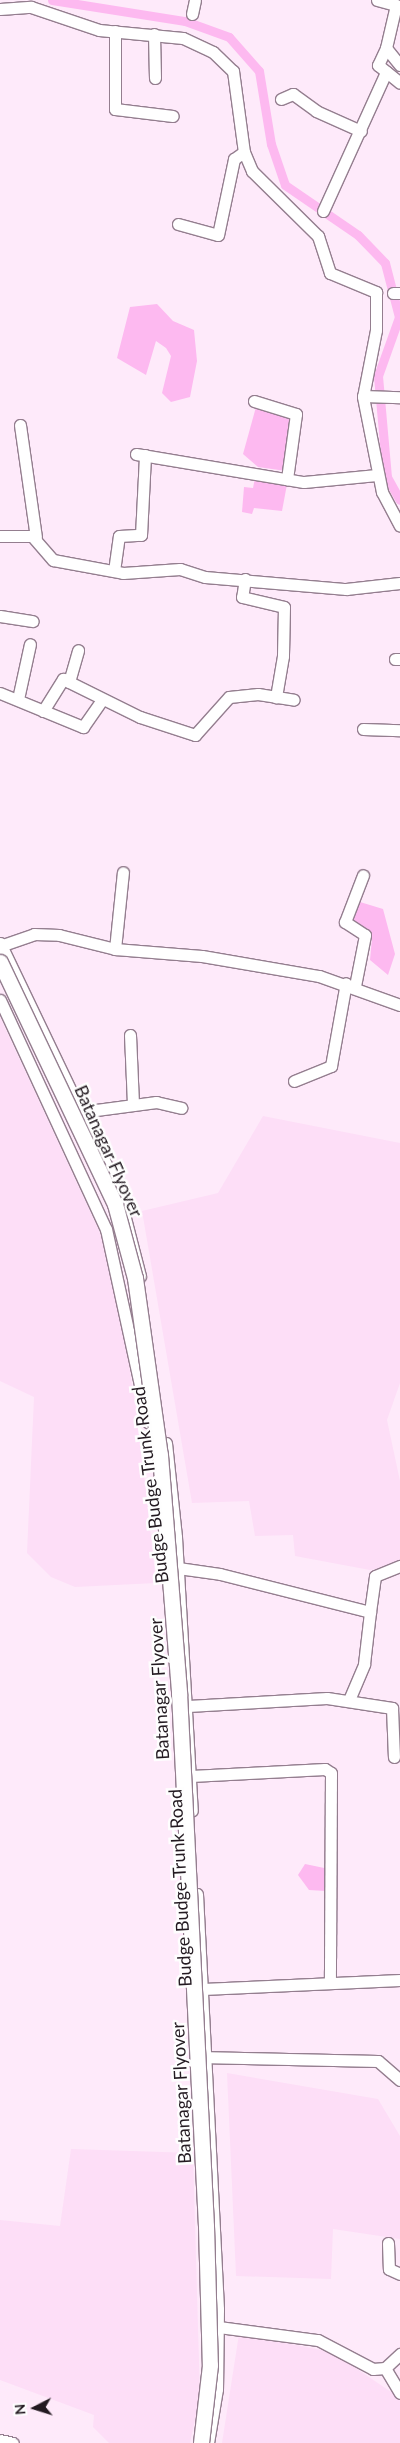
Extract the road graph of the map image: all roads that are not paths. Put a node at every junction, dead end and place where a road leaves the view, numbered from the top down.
1 (195, 0) edge
2 (381, 0) edge
3 (399, 5) edge
4 (0, 9) edge
5 (192, 14) dead end
6 (115, 31) junction
7 (154, 34) junction
8 (383, 53) junction
9 (400, 65) edge
10 (386, 72) junction
11 (155, 78) dead end
12 (400, 83) edge
13 (281, 99) dead end
14 (173, 116) dead end
15 (361, 131) junction
16 (244, 152) junction
17 (323, 211) dead end
18 (178, 224) dead end
19 (365, 396) junction
20 (400, 397) edge
21 (254, 401) dead end
22 (20, 425) dead end
23 (377, 476) junction
24 (287, 479) junction
25 (400, 526) edge
26 (0, 536) edge
27 (36, 537) junction
28 (114, 571) junction
29 (245, 579) junction
30 (400, 583) edge
31 (0, 616) edge
32 (33, 621) dead end
33 (30, 644) dead end
34 (78, 650) dead end
35 (69, 682) junction
36 (0, 693) edge
37 (276, 697) junction
38 (18, 699) junction
39 (102, 700) junction
40 (294, 700) dead end
41 (43, 711) junction
42 (363, 729) dead end
43 (400, 730) edge
44 (123, 872) dead end
45 (363, 875) dead end
46 (0, 945) edge
47 (115, 949) junction
48 (0, 962) edge
49 (351, 984) junction
50 (0, 1000) edge
51 (400, 1006) edge
52 (130, 1035) dead end
53 (294, 1081) dead end
54 (133, 1106) junction
55 (181, 1108) dead end
56 (81, 1112) junction
57 (400, 1566) edge
58 (178, 1568) junction
59 (370, 1612) junction
60 (349, 1700) junction
61 (188, 1706) junction
62 (396, 1707) edge
63 (394, 1756) dead end
64 (191, 1776) junction
65 (400, 1980) edge
66 (330, 1983) junction
67 (203, 1989) junction
68 (206, 2056) junction
69 (192, 2057) junction
70 (399, 2075) edge
71 (388, 2243) dead end
72 (400, 2274) edge
73 (204, 2325) junction
74 (218, 2327) junction
75 (400, 2354) edge
76 (386, 2368) junction
77 (400, 2393) edge
78 (0, 2440) edge
79 (13, 2443) edge
80 (194, 2443) edge
81 (201, 2443) edge
82 (208, 2443) edge

1 - 5 street
2 - 3 street
3 - 8 street
4 - 6 street
6 - 7 street
6 - 14 street
7 - 11 street
7 - 16 street
8 - 9 street
8 - 10 street
10 - 12 street
10 - 15 street
13 - 15 street
15 - 17 street
16 - 18 street
16 - 19 street
19 - 20 street
19 - 23 street
21 - 24 street
22 - 27 street
23 - 24 street
23 - 25 street
24 - 28 street
26 - 27 street
27 - 28 street
28 - 29 street
29 - 30 street
29 - 37 street
31 - 32 street
33 - 38 street
34 - 35 street
35 - 39 street
35 - 41 street
36 - 38 street
37 - 39 street
37 - 40 street
38 - 41 street
39 - 41 street
42 - 43 street
44 - 47 street
45 - 49 street
46 - 47 street
46 - 56 street, Budge Budge Trunk Road
47 - 49 street
48 - 81 main road, Batanagar Flyover, bridge
49 - 51 street
49 - 53 street
50 - 69 street, Budge Budge Trunk Road
52 - 54 street
54 - 55 street
54 - 56 street
56 - 58 street, Budge Budge Trunk Road
57 - 59 street
58 - 59 street
58 - 61 street, Budge Budge Trunk Road
59 - 60 street
60 - 61 street
60 - 62 street
61 - 64 street, Budge Budge Trunk Road
62 - 63 street
64 - 66 street
64 - 67 street, Budge Budge Trunk Road
65 - 66 street
66 - 67 street
67 - 68 street, Budge Budge Trunk Road
68 - 69 street
68 - 70 street
68 - 74 street, Budge Budge Trunk Road
69 - 73 street, Budge Budge Trunk Road
71 - 72 street
73 - 74 street
73 - 80 street, Budge Budge Trunk Road
74 - 76 street
74 - 82 street, Budge Budge Trunk Road
75 - 76 street
76 - 77 street
78 - 79 street

